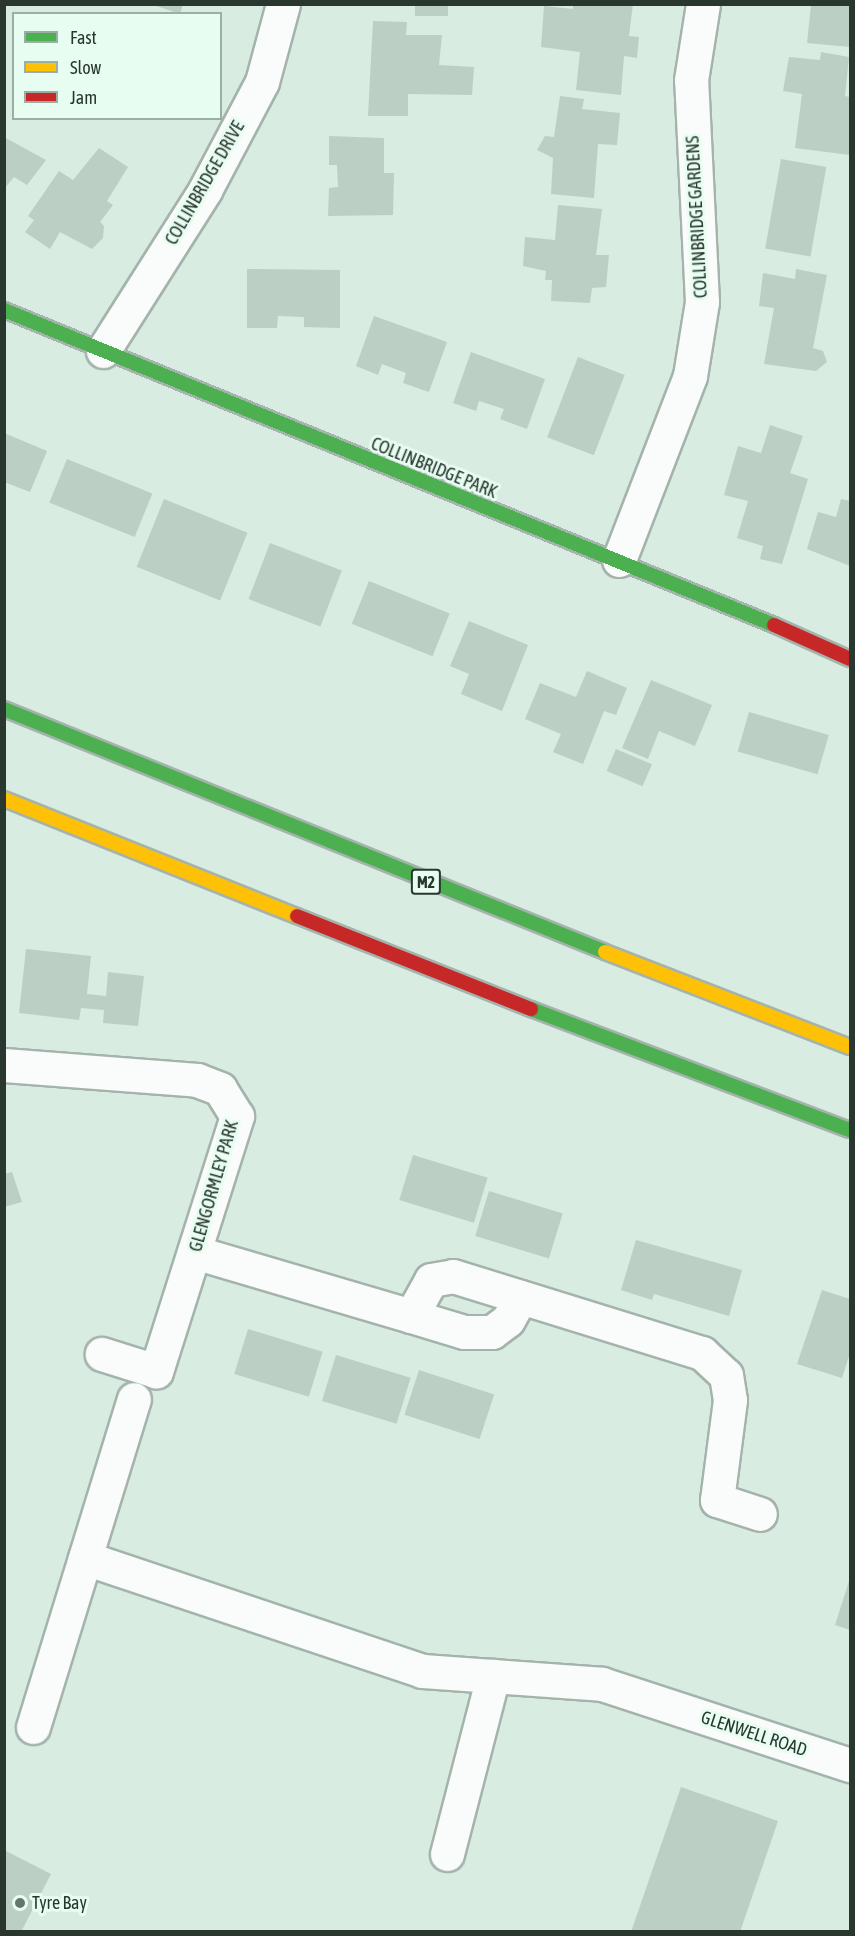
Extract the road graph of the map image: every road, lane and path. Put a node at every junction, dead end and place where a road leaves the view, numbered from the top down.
1 (283, 4) edge
2 (703, 4) edge
3 (4, 310) edge
4 (103, 351) junction
5 (619, 560) junction
6 (850, 659) edge
7 (4, 710) edge
8 (4, 799) edge
9 (850, 1047) edge
10 (4, 1065) edge
11 (850, 1130) edge
12 (194, 1252) junction
13 (521, 1297) junction
14 (411, 1316) junction
15 (102, 1354) dead end
16 (134, 1399) dead end
17 (760, 1514) dead end
18 (85, 1558) junction
19 (493, 1676) junction
20 (33, 1727) dead end
21 (850, 1765) edge
22 (447, 1854) dead end

1 - 4 street, COLLINBRIDGE DRIVE
2 - 5 street, COLLINBRIDGE GARDENS
3 - 4 main road, COLLINBRIDGE PARK
4 - 5 main road, COLLINBRIDGE PARK
5 - 6 main road, COLLINBRIDGE PARK
7 - 9 main road, M2
8 - 11 main road
10 - 12 street, GLENGORMLEY PARK
12 - 14 street
12 - 15 street, GLENGORMLEY PARK
13 - 14 street
13 - 14 street
13 - 17 street
16 - 18 street
18 - 19 street, GLENWELL ROAD
18 - 20 street
19 - 21 street, GLENWELL ROAD
19 - 22 street

